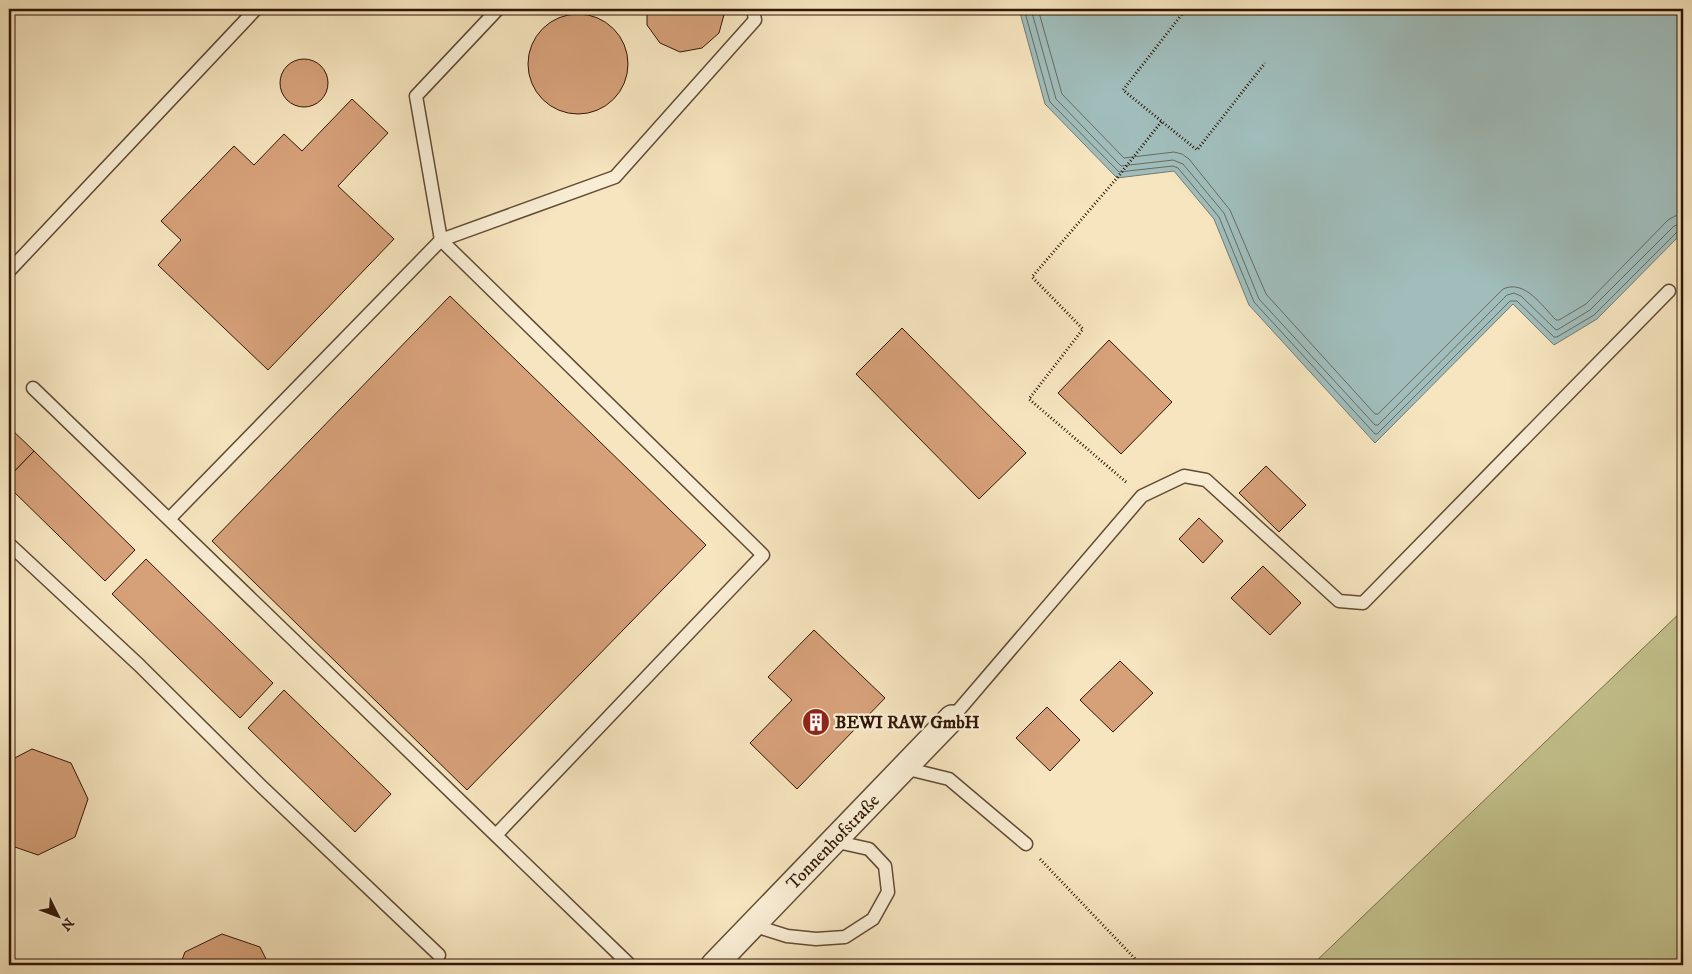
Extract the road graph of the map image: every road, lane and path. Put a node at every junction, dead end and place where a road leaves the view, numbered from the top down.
1 (256, 9) edge
2 (498, 9) edge
3 (753, 9) edge
4 (1186, 9) edge
5 (1265, 63) dead end
6 (1162, 122) junction
7 (441, 240) junction
8 (9, 272) edge
9 (1669, 291) dead end
10 (33, 388) dead end
11 (1142, 496) junction
12 (169, 519) junction
13 (9, 544) edge
14 (952, 718) joint
15 (904, 768) junction
16 (496, 836) junction
17 (833, 841) junction
18 (1026, 844) joint
19 (752, 925) junction
20 (439, 955) dead end
21 (630, 965) edge
22 (714, 965) edge
23 (1141, 965) edge

1 - 8 lane
2 - 7 lane
3 - 7 lane
4 - 6 path
5 - 6 path
6 - 11 path
7 - 12 lane
7 - 16 lane
9 - 11 lane
10 - 12 lane
11 - 14 lane
12 - 16 lane
13 - 20 lane
14 - 15 street, Tonnenhofstraße
15 - 17 street, Tonnenhofstraße
15 - 18 lane
16 - 21 lane
17 - 19 street, Tonnenhofstraße
17 - 19 lane
18 - 23 path
19 - 22 street, Tonnenhofstraße

